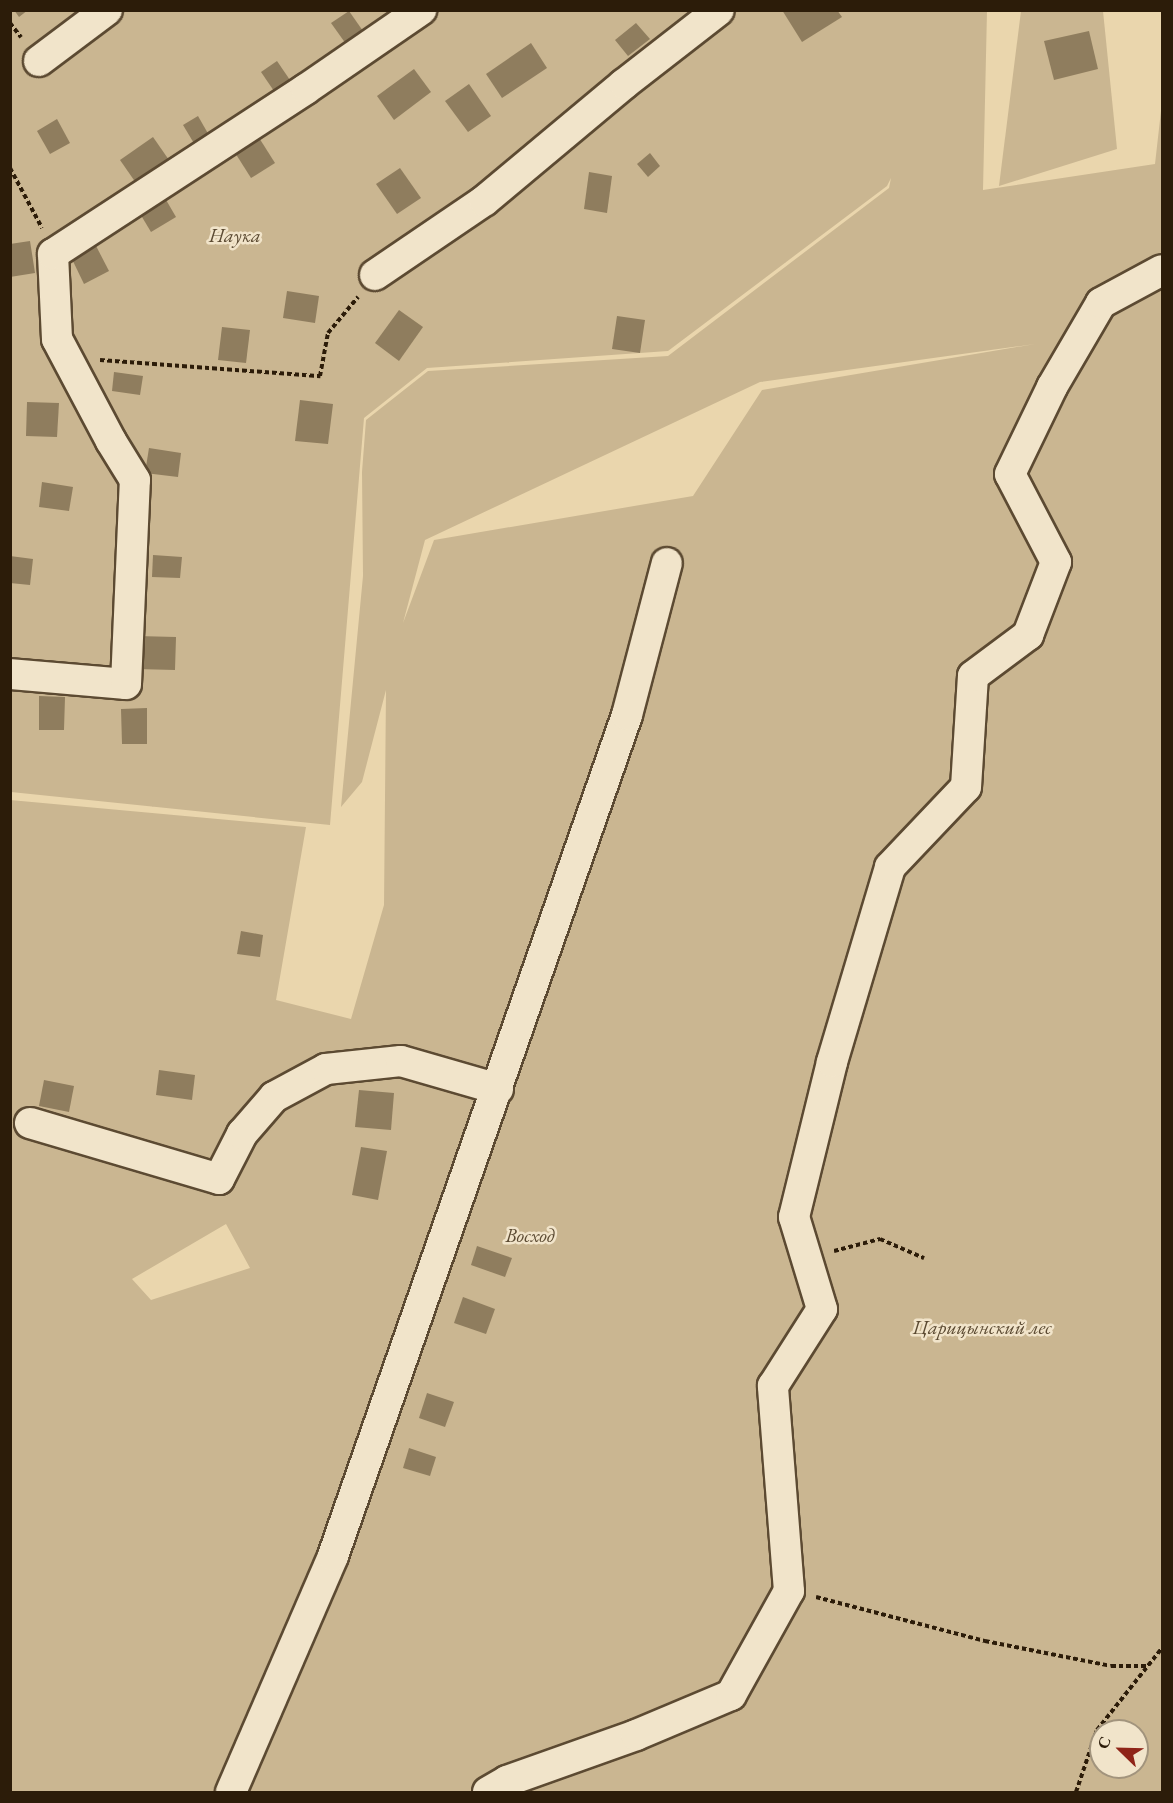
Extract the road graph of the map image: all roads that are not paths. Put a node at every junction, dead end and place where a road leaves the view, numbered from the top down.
1 (107, 10) edge
2 (421, 10) edge
3 (719, 10) edge
4 (39, 61) dead end
5 (1162, 270) edge
6 (375, 275) road end
7 (667, 563) dead end
8 (10, 674) edge
9 (498, 1089) junction
10 (30, 1123) dead end
11 (231, 1792) edge
12 (488, 1792) edge

1 - 4 lane
2 - 8 lane
3 - 6 lane
5 - 12 lane
7 - 9 lane
9 - 10 lane
9 - 11 lane

